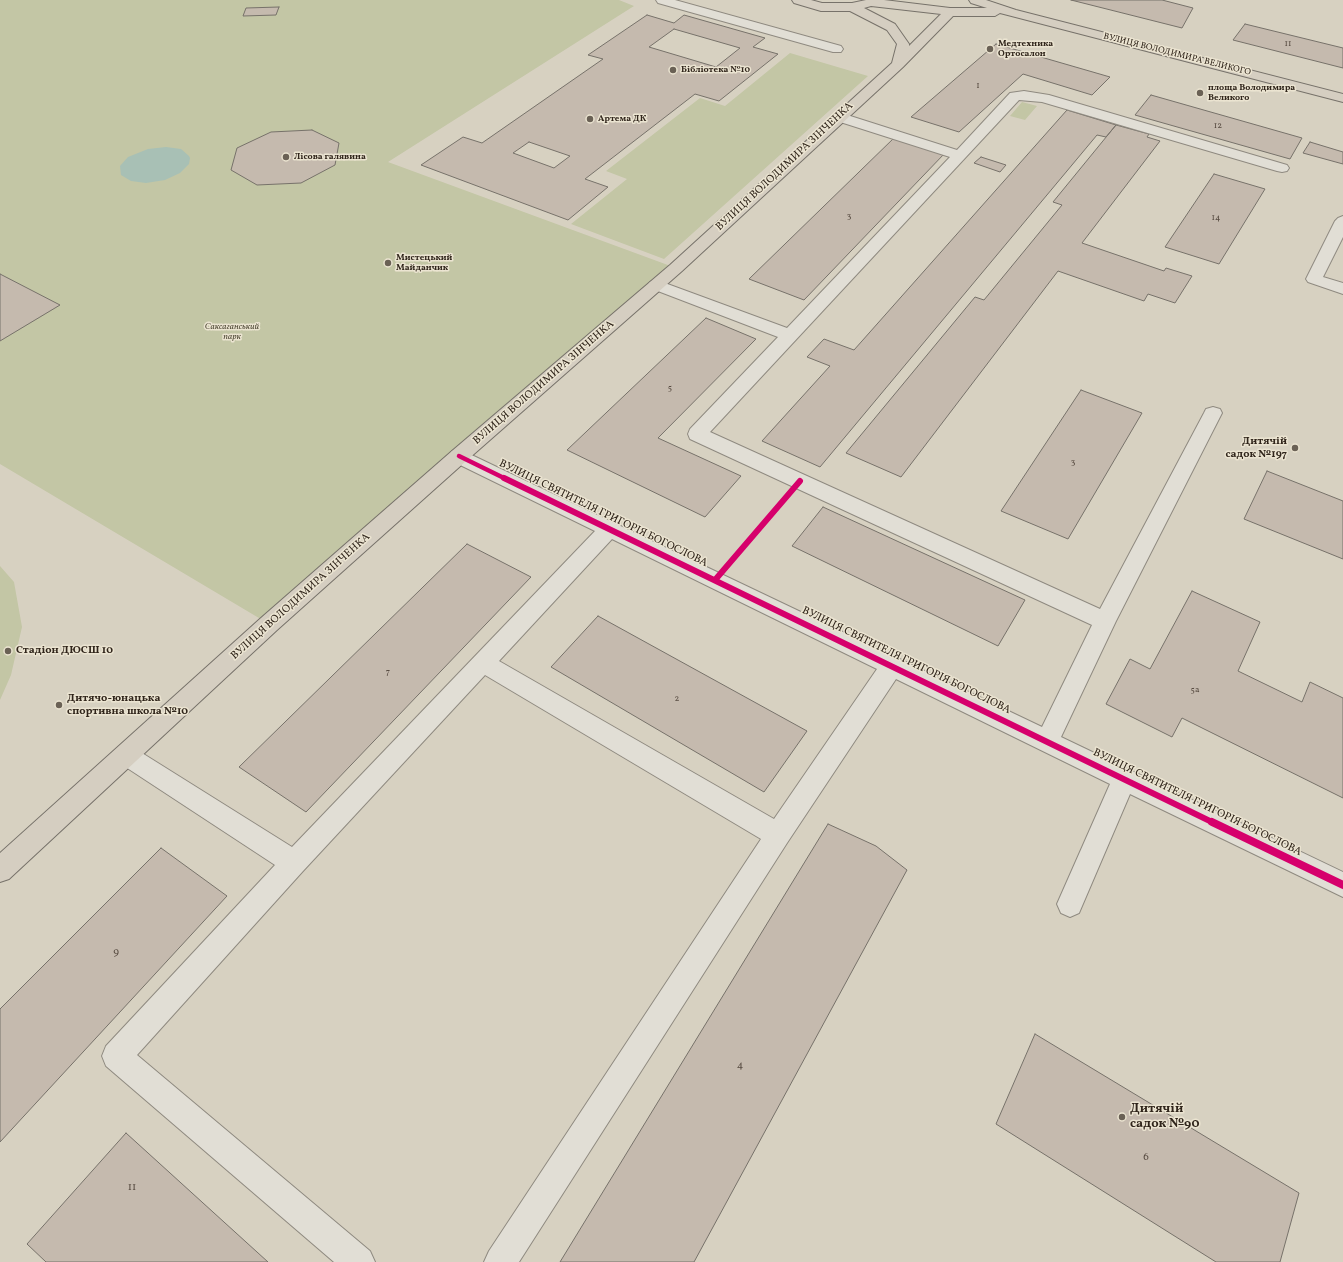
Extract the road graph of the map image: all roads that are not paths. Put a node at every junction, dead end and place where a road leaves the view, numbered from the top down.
1 (662, 0) edge
2 (798, 0) edge
3 (974, 0) edge
4 (873, 1) edge
5 (852, 7) junction
6 (950, 12) junction
7 (1012, 13) junction
8 (837, 49) dead end
9 (898, 64) junction
10 (1343, 98) edge
11 (840, 117) junction
12 (959, 155) junction
13 (1282, 168) dead end
14 (1343, 221) edge
15 (656, 285) junction
16 (1343, 289) edge
17 (790, 335) junction
18 (1213, 413) dead end
19 (459, 456) junction
20 (609, 529) junction
21 (1105, 621) junction
22 (483, 663) junction
23 (892, 666) junction
24 (1047, 741) junction
25 (126, 755) junction
26 (1124, 780) junction
27 (778, 835) junction
28 (294, 863) junction
29 (0, 870) edge
30 (1343, 885) edge
31 (1070, 904) dead end
32 (359, 1262) edge
33 (500, 1262) edge

1 - 8 street
2 - 5 main road
3 - 7 main road
4 - 5 main road
4 - 6 main road
5 - 9 main road
6 - 7 main road
6 - 9 main road, ВУЛИЦЯ ВОЛОДИМИРА ЗІНЧЕНКА
7 - 10 main road, ВУЛИЦЯ ВОЛОДИМИРА ВЕЛИКОГО
9 - 11 main road, ВУЛИЦЯ ВОЛОДИМИРА ЗІНЧЕНКА
11 - 12 street
11 - 15 main road, ВУЛИЦЯ ВОЛОДИМИРА ЗІНЧЕНКА
12 - 13 street
12 - 17 street
14 - 16 street
15 - 17 street
15 - 19 main road, ВУЛИЦЯ ВОЛОДИМИРА ЗІНЧЕНКА
17 - 21 street
18 - 21 street
19 - 20 street, ВУЛИЦЯ СВЯТИТЕЛЯ ГРИГОРІЯ БОГОСЛОВА
19 - 25 main road, ВУЛИЦЯ ВОЛОДИМИРА ЗІНЧЕНКА
20 - 22 street
20 - 23 street, ВУЛИЦЯ СВЯТИТЕЛЯ ГРИГОРІЯ БОГОСЛОВА
21 - 24 street
22 - 27 street
22 - 28 street
23 - 24 street, ВУЛИЦЯ СВЯТИТЕЛЯ ГРИГОРІЯ БОГОСЛОВА
23 - 27 street
24 - 26 street, ВУЛИЦЯ СВЯТИТЕЛЯ ГРИГОРІЯ БОГОСЛОВА
25 - 28 street
25 - 29 main road, ВУЛИЦЯ ВОЛОДИМИРА ЗІНЧЕНКА
26 - 30 street, ВУЛИЦЯ СВЯТИТЕЛЯ ГРИГОРІЯ БОГОСЛОВА
26 - 31 street
27 - 33 street
28 - 32 street

